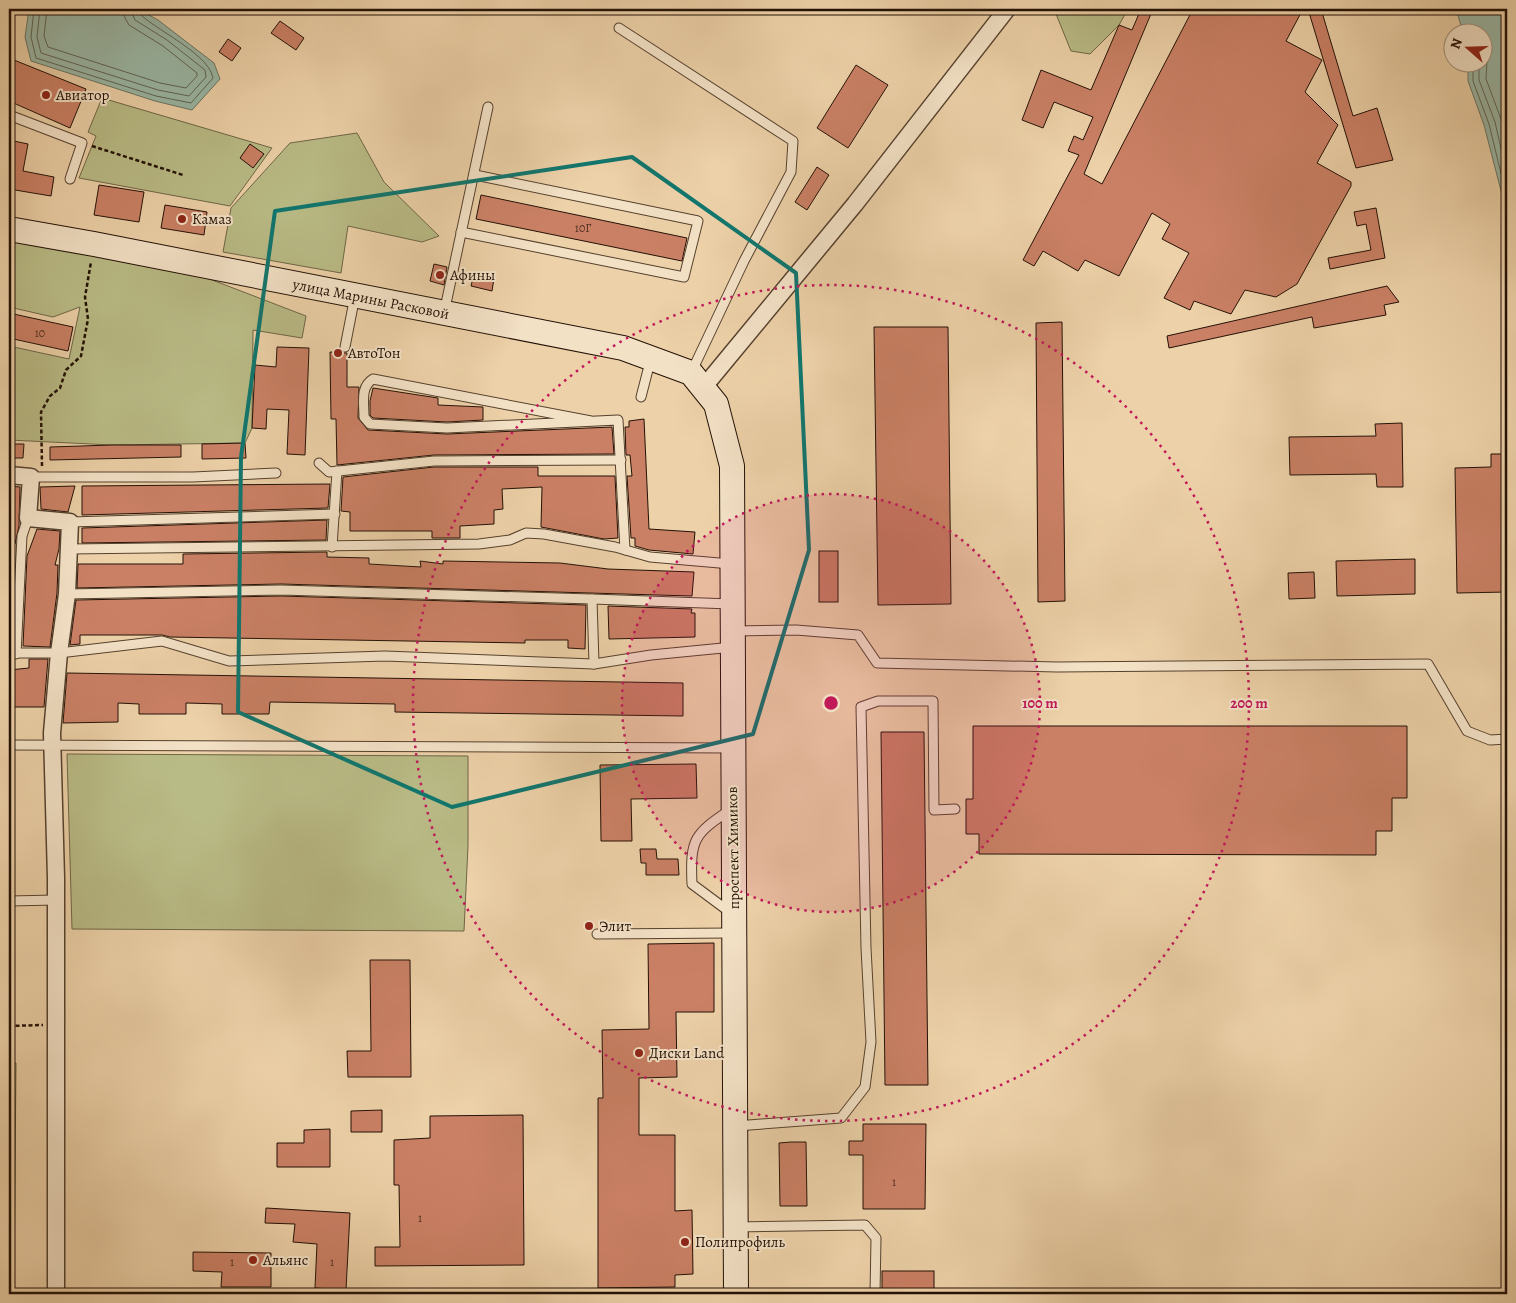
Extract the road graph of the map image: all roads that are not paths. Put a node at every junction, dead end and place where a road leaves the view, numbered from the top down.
1 (1008, 9) edge
2 (619, 28) dead end
3 (488, 107) dead end
4 (9, 115) edge
5 (475, 175) junction
6 (70, 179) dead end
7 (9, 229) edge
8 (461, 232) junction
9 (355, 296) junction
10 (444, 313) junction
11 (345, 347) dead end
12 (651, 358) junction
13 (703, 388) junction
14 (642, 397) dead end
15 (591, 421) junction
16 (620, 460) junction
17 (319, 463) dead end
18 (337, 471) junction
19 (276, 473) dead end
20 (9, 475) edge
21 (36, 478) junction
22 (336, 514) junction
23 (28, 518) junction
24 (70, 522) junction
25 (332, 547) junction
26 (69, 548) junction
27 (625, 550) junction
28 (732, 564) junction
29 (67, 594) junction
30 (592, 598) junction
31 (733, 604) junction
32 (733, 639) junction
33 (59, 653) junction
34 (12, 654) edge
35 (594, 664) junction
36 (1507, 739) edge
37 (9, 745) edge
38 (54, 746) junction
39 (732, 748) junction
40 (732, 808) junction
41 (955, 809) dead end
42 (56, 900) junction
43 (9, 901) edge
44 (734, 924) junction
45 (598, 934) dead end
46 (736, 1126) junction
47 (736, 1227) junction
48 (56, 1294) edge
49 (736, 1294) edge
50 (875, 1294) edge

1 - 13 street
2 - 13 lane
3 - 5 lane
4 - 6 lane
5 - 8 lane
5 - 8 lane
7 - 9 main road, улица Марины Расковой
8 - 10 lane
9 - 10 main road, улица Марины Расковой
9 - 11 lane
10 - 12 main road, улица Марины Расковой
12 - 13 main road, улица Марины Расковой
12 - 14 lane
13 - 28 main road, проспект Химиков
15 - 15 lane
15 - 16 lane
16 - 18 lane
16 - 27 lane
17 - 18 lane
18 - 22 lane
19 - 21 lane
20 - 21 street
21 - 23 street
22 - 24 lane
22 - 25 lane
23 - 24 street
23 - 34 lane
24 - 26 street
25 - 26 lane
25 - 27 lane
26 - 29 street
27 - 28 lane
28 - 31 main road, проспект Химиков
29 - 30 lane
29 - 33 street
30 - 31 lane
30 - 35 lane
31 - 32 main road, проспект Химиков
32 - 35 lane
32 - 36 lane
32 - 39 main road, проспект Химиков
33 - 34 lane
33 - 35 lane
33 - 38 street
37 - 38 lane
38 - 39 lane
38 - 42 street
39 - 40 main road, проспект Химиков
40 - 44 main road, проспект Химиков
40 - 44 lane
41 - 46 lane
42 - 43 lane
42 - 48 street
44 - 45 lane
44 - 46 main road, проспект Химиков
46 - 47 main road, проспект Химиков
47 - 49 main road, проспект Химиков
47 - 50 lane

